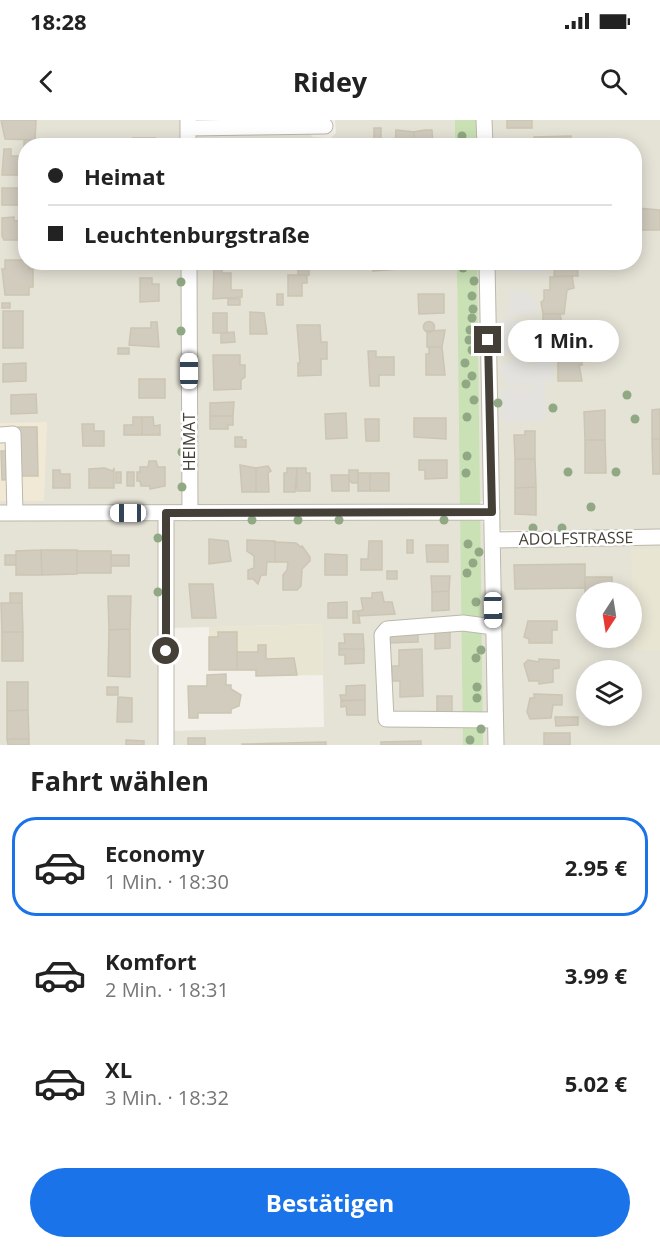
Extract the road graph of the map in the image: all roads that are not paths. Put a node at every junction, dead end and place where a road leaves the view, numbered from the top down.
1 (484, 120) edge
2 (188, 124) edge
3 (325, 126) dead end
4 (485, 138) edge
5 (189, 270) edge
6 (487, 270) edge
7 (1, 435) edge
8 (492, 512) junction
9 (7, 513) edge
10 (166, 513) junction
11 (190, 513) junction
12 (660, 537) edge
13 (492, 540) junction
14 (494, 627) junction
15 (495, 720) junction
16 (166, 745) edge
17 (496, 745) edge

1 - 4 street
2 - 3 street
5 - 11 street, HEIMAT
6 - 8 street
7 - 9 street
8 - 11 street
8 - 13 street
9 - 10 street
10 - 11 street
10 - 16 street
12 - 13 street, ADOLFSTRASSE
13 - 14 street
14 - 15 street
14 - 15 street
15 - 17 street

